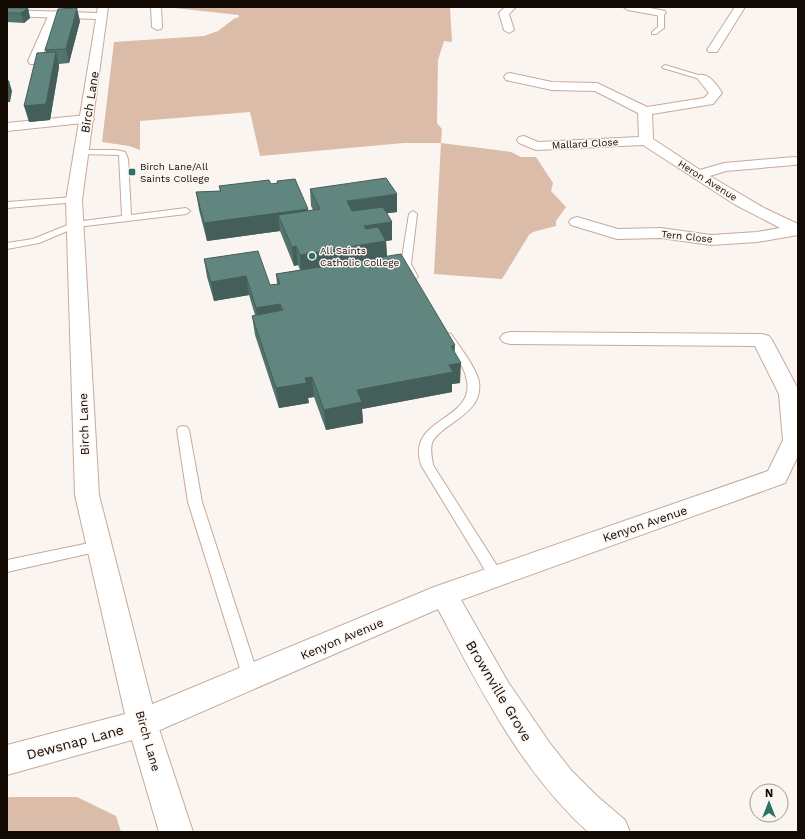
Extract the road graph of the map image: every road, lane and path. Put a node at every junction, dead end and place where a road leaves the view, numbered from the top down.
1 (156, 7) edge
2 (511, 7) edge
3 (628, 7) edge
4 (740, 7) edge
5 (102, 11) edge
6 (7, 13) edge
7 (54, 14) junction
8 (661, 14) joint
9 (157, 27) dead end
10 (509, 30) dead end
11 (654, 33) dead end
12 (713, 50) dead end
13 (34, 61) edge
14 (664, 67) dead end
15 (510, 77) dead end
16 (703, 78) joint
17 (645, 111) junction
18 (87, 119) junction
19 (7, 127) edge
20 (524, 140) dead end
21 (646, 141) junction
22 (82, 152) junction
23 (794, 161) dead end
24 (699, 175) junction
25 (74, 200) junction
26 (7, 205) edge
27 (186, 211) dead end
28 (413, 214) dead end
29 (127, 218) junction
30 (577, 222) dead end
31 (75, 225) junction
32 (798, 230) edge
33 (7, 246) edge
34 (419, 288) edge
35 (441, 327) edge
36 (510, 338) dead end
37 (183, 430) dead end
38 (99, 546) junction
39 (7, 566) edge
40 (496, 576) junction
41 (444, 595) junction
42 (251, 678) junction
43 (142, 724) junction
44 (7, 760) edge
45 (176, 832) edge
46 (613, 832) edge

1 - 9 street
2 - 10 street
3 - 8 street
4 - 12 street
5 - 7 street
5 - 18 street, Birch Lane
6 - 7 street
7 - 13 street
8 - 11 lane
14 - 16 lane
15 - 17 street
16 - 17 street
17 - 21 street
18 - 19 street
18 - 22 street, Birch Lane
20 - 21 street, Mallard Close
21 - 24 street, Heron Avenue
22 - 25 street, Birch Lane
22 - 29 lane
23 - 24 street
24 - 32 street, Heron Avenue
25 - 26 lane
25 - 31 street, Birch Lane
27 - 29 lane
28 - 34 lane
29 - 31 lane
30 - 32 street, Tern Close
31 - 33 lane
31 - 38 street, Birch Lane
35 - 40 lane
36 - 40 street, Kenyon Avenue
37 - 42 lane
38 - 39 lane
38 - 43 street, Birch Lane
40 - 41 street, Kenyon Avenue
41 - 42 street, Kenyon Avenue
41 - 46 street, Brownville Grove
42 - 43 street, Kenyon Avenue
43 - 44 street, Dewsnap Lane
43 - 45 street, Birch Lane

